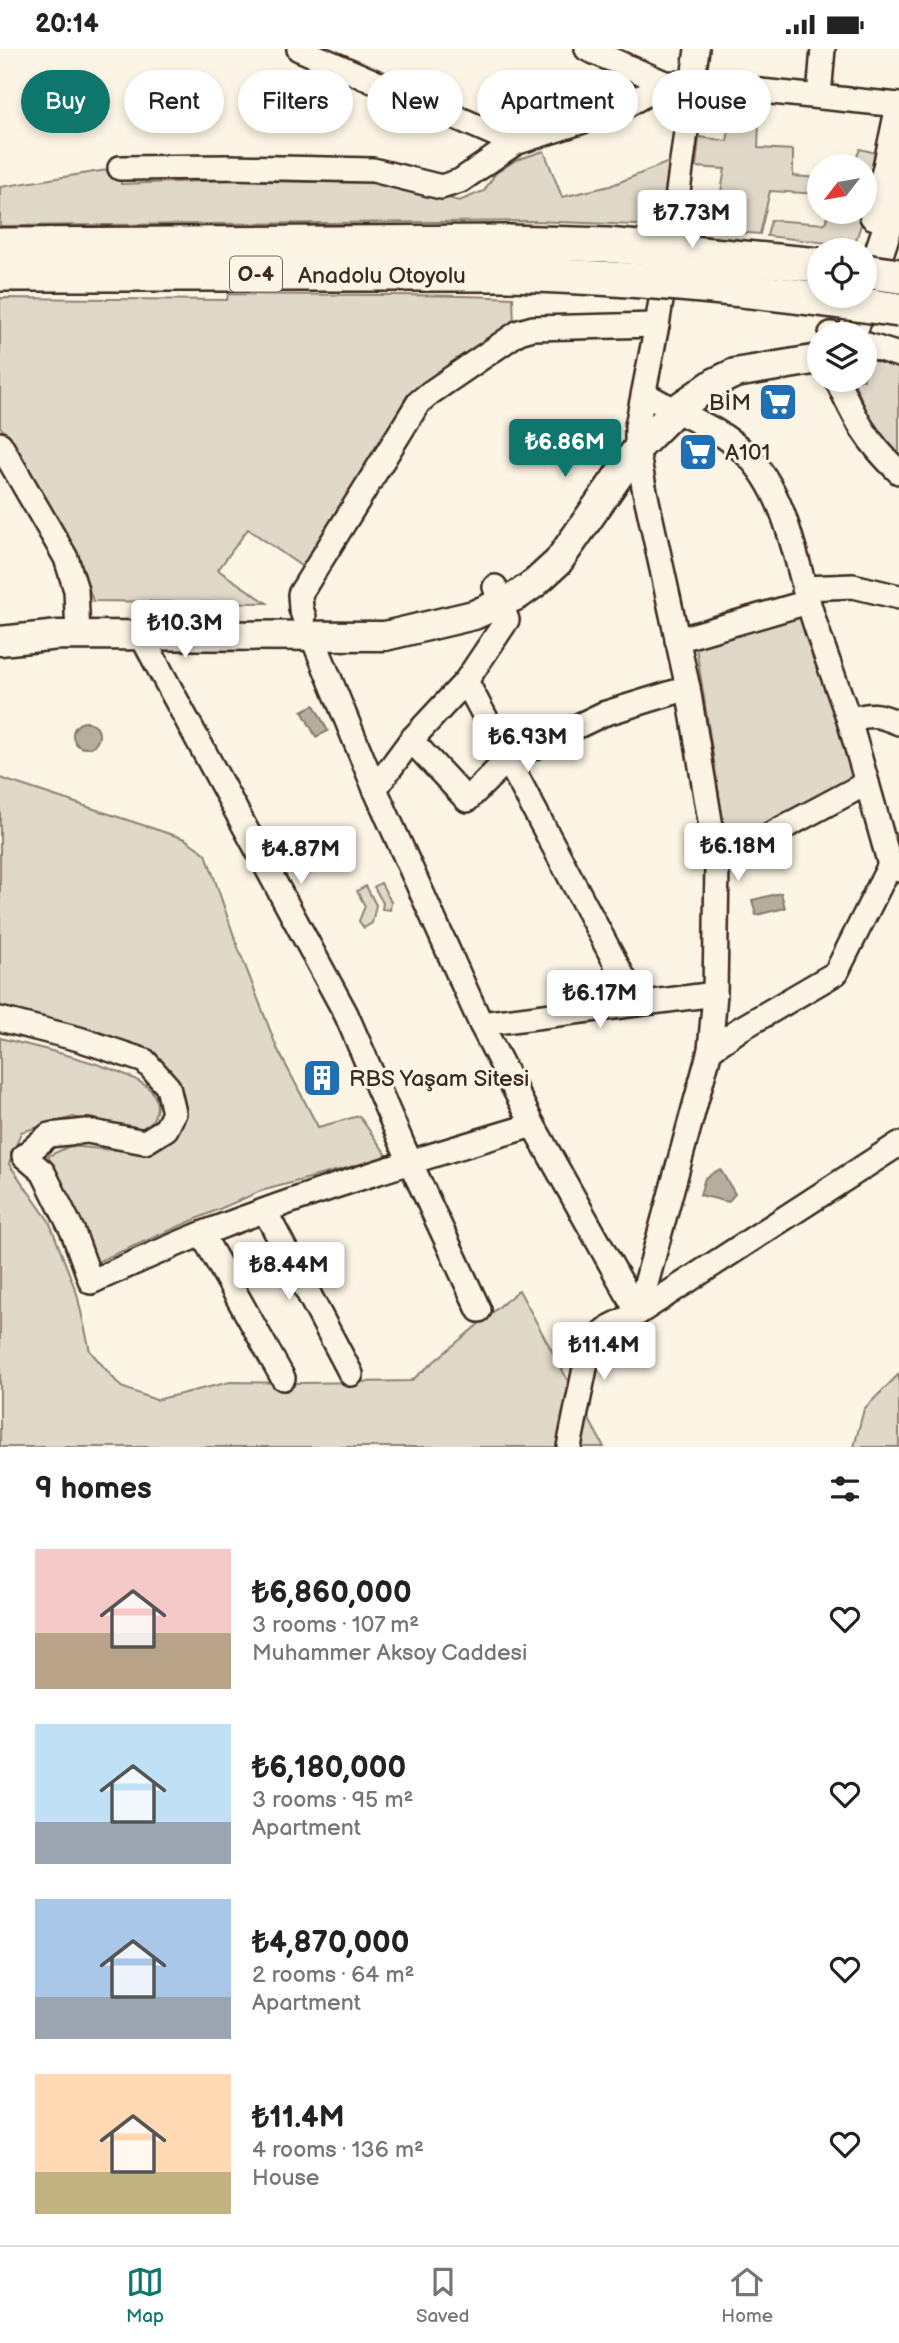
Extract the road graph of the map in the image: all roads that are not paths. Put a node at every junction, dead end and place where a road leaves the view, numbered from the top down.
1 (299, 49) edge
2 (587, 49) edge
3 (697, 49) edge
4 (822, 49) edge
5 (695, 70) edge
6 (652, 77) edge
7 (652, 90) edge
8 (771, 91) edge
9 (819, 96) junction
10 (899, 104) edge
11 (899, 113) edge
12 (686, 133) edge
13 (515, 143) junction
14 (120, 168) dead end
15 (899, 193) edge
16 (866, 238) edge
17 (0, 245) edge
18 (509, 258) junction
19 (807, 264) edge
20 (877, 273) edge
21 (0, 274) edge
22 (899, 276) edge
23 (899, 310) edge
24 (856, 322) edge
25 (657, 325) junction
26 (807, 348) edge
27 (877, 348) edge
28 (899, 355) edge
29 (843, 392) edge
30 (659, 402) junction
31 (637, 438) junction
32 (0, 444) edge
33 (899, 472) edge
34 (806, 595) junction
35 (498, 596) junction
36 (899, 597) edge
37 (0, 622) edge
38 (79, 626) junction
39 (308, 627) junction
40 (141, 635) junction
41 (677, 640) junction
42 (0, 641) edge
43 (466, 681) junction
44 (688, 688) junction
45 (849, 720) junction
46 (899, 723) edge
47 (411, 740) junction
48 (507, 760) junction
49 (867, 783) junction
50 (375, 789) junction
51 (717, 863) junction
52 (895, 867) edge
53 (715, 994) junction
54 (637, 1003) junction
55 (0, 1019) edge
56 (481, 1024) junction
57 (710, 1050) junction
58 (533, 1125) junction
59 (899, 1144) edge
60 (410, 1162) junction
61 (265, 1211) junction
62 (202, 1234) junction
63 (479, 1310) dead end
64 (638, 1313) junction
65 (351, 1374) dead end
66 (283, 1378) dead end
67 (569, 1447) edge

1 - 13 street
2 - 6 street
3 - 5 street
4 - 9 street
7 - 13 street
8 - 9 street
9 - 10 street
11 - 16 main road
12 - 25 street
13 - 14 street
15 - 24 main road
17 - 18 highway, Anadolu Otoyolu / O-4
18 - 19 highway, O-4, bridge
18 - 21 highway, Anadolu Otoyolu / O-4
18 - 23 highway, O-4, bridge
20 - 22 highway, bridge
25 - 30 street
25 - 39 street
26 - 30 main road
27 - 28 street
29 - 33 street
30 - 31 main road
30 - 34 street
31 - 35 main road
31 - 41 street
32 - 38 street
34 - 36 street
34 - 41 street
34 - 45 street
35 - 39 main road
35 - 43 street
37 - 38 main road
38 - 39 main road
38 - 40 main road
38 - 42 main road
39 - 40 main road
39 - 50 street
40 - 60 street
41 - 44 street
43 - 47 street
43 - 48 street
44 - 48 street
44 - 51 street
45 - 46 street
45 - 49 street
47 - 48 street
47 - 50 street
48 - 54 street
49 - 51 street
49 - 52 street
50 - 56 street
51 - 53 street
52 - 57 street
53 - 54 street
53 - 57 street
54 - 56 street
55 - 62 street
56 - 58 street
57 - 64 street
58 - 60 street
58 - 64 street
59 - 64 street
60 - 61 street
60 - 63 street
61 - 62 street
61 - 65 street
62 - 66 street
64 - 67 street

